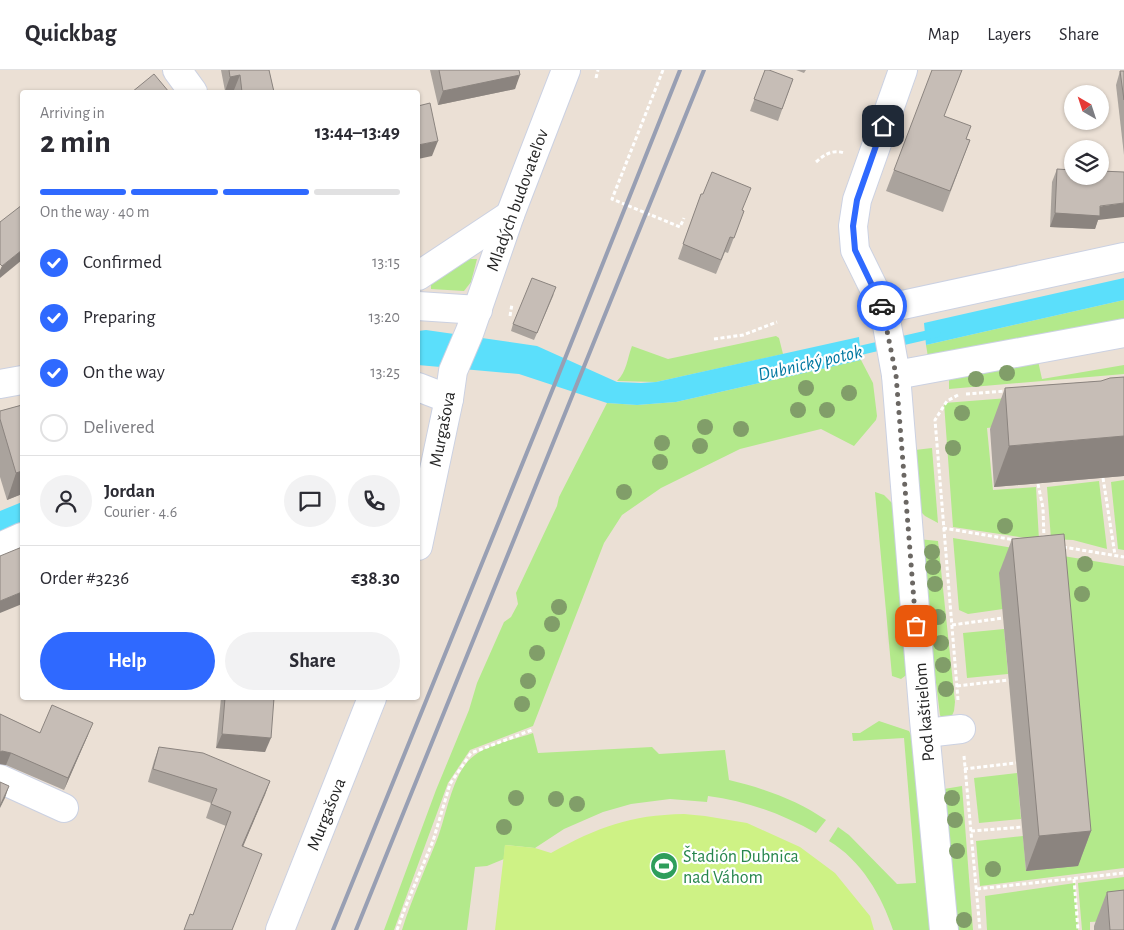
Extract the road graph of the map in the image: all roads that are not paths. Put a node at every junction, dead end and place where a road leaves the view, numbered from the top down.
1 (177, 70) edge
2 (566, 70) edge
3 (903, 70) edge
4 (192, 90) edge
5 (510, 215) junction
6 (1124, 257) edge
7 (420, 275) edge
8 (420, 306) edge
9 (474, 320) junction
10 (1124, 333) edge
11 (890, 342) junction
12 (453, 371) joint
13 (20, 380) edge
14 (0, 384) edge
15 (420, 388) edge
16 (449, 399) junction
17 (420, 537) edge
18 (20, 538) edge
19 (0, 547) edge
20 (371, 700) edge
21 (961, 729) road end
22 (926, 733) junction
23 (0, 779) edge
24 (64, 808) dead end
25 (280, 930) edge
26 (944, 930) edge

1 - 4 street
2 - 5 street, Mladých budovateľov
3 - 11 street
5 - 7 street
5 - 9 street, Mladých budovateľov
6 - 11 street
8 - 9 street
9 - 12 street, Mladých budovateľov
10 - 11 street
11 - 22 street, Pod kaštieľom
12 - 16 street, Murgašova
13 - 14 street
15 - 16 street
16 - 17 street, Murgašova
18 - 19 street
20 - 25 street, Murgašova
21 - 22 street
22 - 26 street, Pod kaštieľom
23 - 24 street

